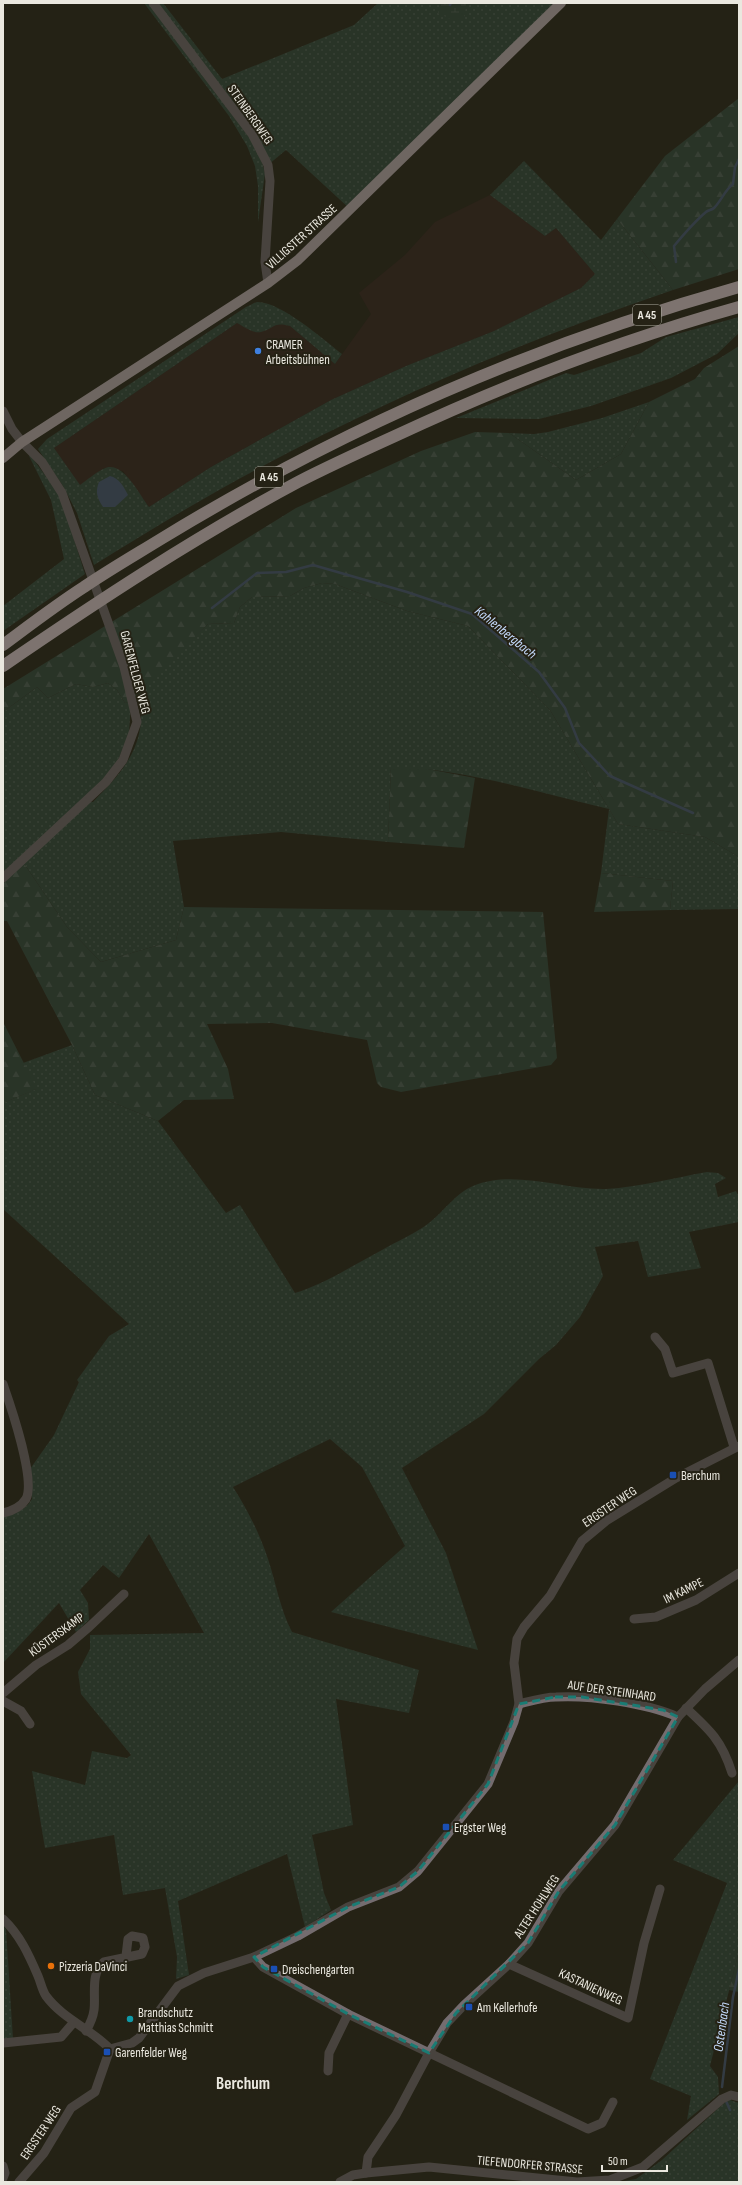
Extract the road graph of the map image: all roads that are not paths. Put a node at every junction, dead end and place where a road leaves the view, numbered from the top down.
1 (153, 3) edge
2 (561, 3) edge
3 (268, 283) junction
4 (739, 287) edge
5 (739, 307) edge
6 (3, 411) edge
7 (22, 442) junction
8 (3, 458) edge
9 (3, 645) edge
10 (3, 666) edge
11 (3, 878) edge
12 (655, 1337) dead end
13 (3, 1384) edge
14 (737, 1446) edge
15 (3, 1513) edge
16 (739, 1573) edge
17 (124, 1594) dead end
18 (634, 1619) dead end
19 (739, 1660) edge
20 (3, 1693) edge
21 (3, 1701) edge
22 (519, 1704) junction
23 (686, 1708) junction
24 (678, 1716) junction
25 (30, 1724) dead end
26 (732, 1773) dead end
27 (660, 1889) dead end
28 (3, 1919) edge
29 (126, 1956) dead end
30 (254, 1957) junction
31 (509, 1964) junction
32 (348, 2014) junction
33 (74, 2022) junction
34 (86, 2031) junction
35 (3, 2043) edge
36 (110, 2049) junction
37 (429, 2052) junction
38 (328, 2071) dead end
39 (738, 2095) edge
40 (613, 2102) dead end
41 (3, 2166) edge
42 (366, 2173) junction
43 (3, 2179) edge
44 (8, 2182) edge
45 (19, 2182) edge
46 (340, 2182) edge

1 - 3 street, STEINBERGWEG
2 - 3 main road, VILLIGSTER STRASSE
3 - 7 main road, VILLIGSTER STRASSE
4 - 9 highway, A 45
5 - 10 highway, A 45
6 - 7 street, GARENFELDER WEG
7 - 8 main road, VILLIGSTER STRASSE
7 - 11 street, GARENFELDER WEG
12 - 14 street, ERGSTER WEG
13 - 15 street
14 - 22 street, ERGSTER WEG
16 - 18 street, IM KAMPE
17 - 20 street, KÜSTERSKAMP
19 - 23 street, ALTER HOHLWEG
21 - 25 street
22 - 24 street, AUF DER STEINHARD
22 - 30 street, ERGSTER WEG
23 - 24 street, ALTER HOHLWEG
23 - 26 street
24 - 31 street, ALTER HOHLWEG
27 - 31 street, KASTANIENWEG
28 - 33 street
29 - 34 street
30 - 32 street
30 - 36 street, ERGSTER WEG
31 - 37 street, ALTER HOHLWEG
32 - 37 street
32 - 38 street
33 - 34 street
33 - 35 street
34 - 36 street
36 - 45 street, ERGSTER WEG
37 - 40 street
37 - 42 street, ALTER HOHLWEG
39 - 42 street, TIEFENDORFER STRASSE
41 - 43 street
42 - 46 street, TIEFENDORFER STRASSE
43 - 44 street

